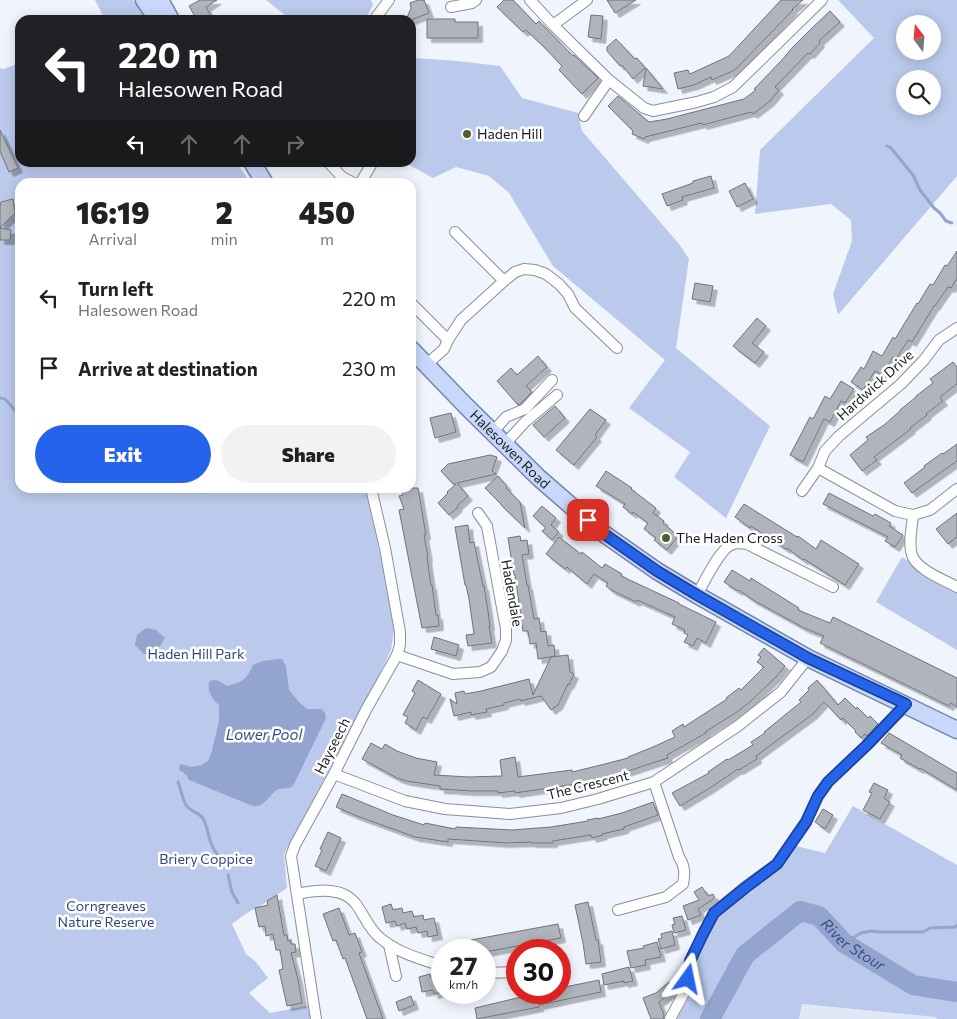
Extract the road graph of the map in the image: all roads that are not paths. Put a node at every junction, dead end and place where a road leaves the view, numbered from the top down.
1 (144, 0) edge
2 (160, 0) edge
3 (388, 0) edge
4 (476, 0) edge
5 (530, 0) edge
6 (587, 0) edge
7 (822, 0) edge
8 (451, 7) dead end
9 (154, 15) edge
10 (168, 15) edge
11 (378, 15) edge
12 (553, 25) junction
13 (610, 80) junction
14 (584, 116) dead end
15 (255, 167) edge
16 (333, 167) edge
17 (370, 167) edge
18 (262, 178) edge
19 (344, 178) edge
20 (363, 178) edge
21 (455, 232) dead end
22 (504, 281) junction
23 (416, 309) edge
24 (957, 328) edge
25 (448, 340) junction
26 (617, 348) dead end
27 (416, 355) edge
28 (426, 365) junction
29 (552, 380) dead end
30 (557, 396) dead end
31 (492, 433) junction
32 (504, 444) junction
33 (818, 468) junction
34 (957, 489) edge
35 (802, 491) dead end
36 (372, 493) edge
37 (478, 513) dead end
38 (913, 515) junction
39 (833, 587) dead end
40 (957, 587) edge
41 (697, 595) junction
42 (397, 655) junction
43 (808, 658) junction
44 (906, 704) junction
45 (957, 730) edge
46 (334, 774) junction
47 (654, 782) junction
48 (297, 894) junction
49 (618, 910) dead end
50 (389, 945) junction
51 (431, 962) edge
52 (396, 976) dead end
53 (316, 1019) edge
54 (670, 1019) edge

1 - 9 main road
2 - 10 main road
3 - 11 street
4 - 8 street
5 - 12 street
6 - 12 street
7 - 13 street
12 - 13 street
13 - 14 street
15 - 18 main road
16 - 19 street
17 - 20 street
21 - 22 street
22 - 25 street
22 - 26 street
23 - 25 street
24 - 33 street, Hardwick Drive
25 - 28 street
27 - 28 main road, Halesowen Road
28 - 31 main road, Halesowen Road
29 - 31 street
30 - 32 street
31 - 32 main road, Halesowen Road
32 - 41 main road, Halesowen Road
33 - 35 street, Hardwick Drive
33 - 38 street
34 - 38 street
36 - 42 street, Hayseech
37 - 42 street, Hadendale
38 - 40 street
39 - 41 street
41 - 43 main road, Halesowen Road
42 - 46 street, Hayseech
43 - 44 main road, Halesowen Road
43 - 47 street, The Crescent
44 - 45 main road, Halesowen Road
44 - 54 street
46 - 47 street, The Crescent
46 - 48 street, Hayseech
47 - 49 street
48 - 50 street
48 - 53 street, Hayseech
50 - 51 street
50 - 52 street

